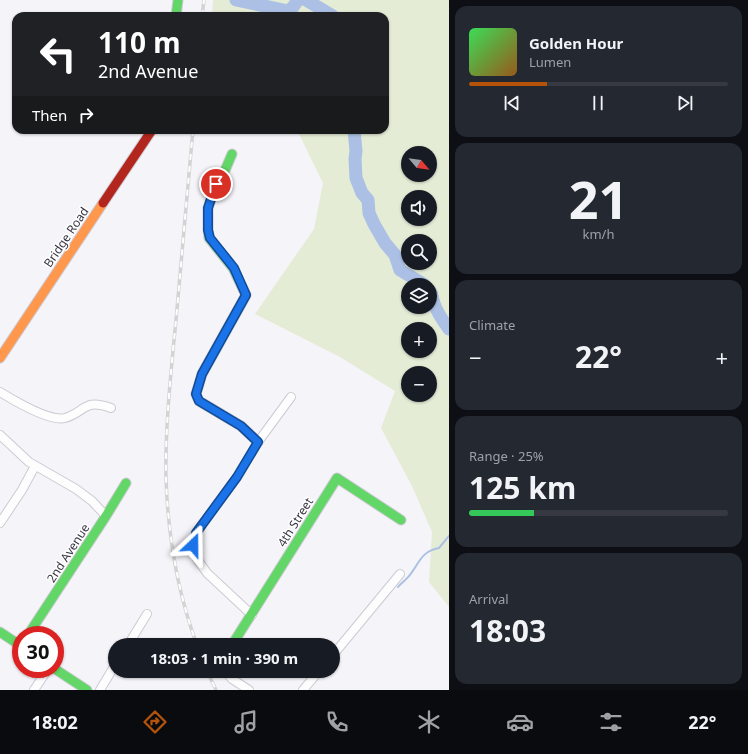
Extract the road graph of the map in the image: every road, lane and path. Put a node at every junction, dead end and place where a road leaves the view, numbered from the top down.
1 (178, 0) edge
2 (176, 12) edge
3 (149, 134) edge
4 (232, 154) dead end
5 (0, 358) edge
6 (0, 392) edge
7 (291, 397) dead end
8 (110, 408) dead end
9 (0, 435) edge
10 (258, 442) junction
11 (35, 466) junction
12 (126, 483) dead end
13 (106, 516) junction
14 (401, 520) dead end
15 (0, 523) edge
16 (400, 574) dead end
17 (147, 614) dead end
18 (252, 615) junction
19 (34, 626) edge
20 (0, 632) edge
21 (132, 638) edge
22 (237, 638) edge
23 (12, 640) edge
24 (340, 647) edge
25 (64, 675) edge
26 (108, 677) edge
27 (42, 678) edge
28 (231, 678) edge
29 (313, 678) edge
30 (34, 690) edge
31 (87, 690) edge
32 (100, 690) edge
33 (249, 690) edge
34 (303, 690) edge

1 - 2 street
3 - 5 street, Bridge Road
4 - 10 street
6 - 8 street
7 - 10 street
9 - 11 street
10 - 18 street
11 - 13 street
11 - 15 street
12 - 13 street, 2nd Avenue
13 - 19 street, 2nd Avenue
14 - 18 street, 4th Street
16 - 24 street
17 - 21 street
18 - 22 street, 4th Street
20 - 23 street
25 - 31 street
26 - 32 street
27 - 30 street
28 - 33 street
29 - 34 street

